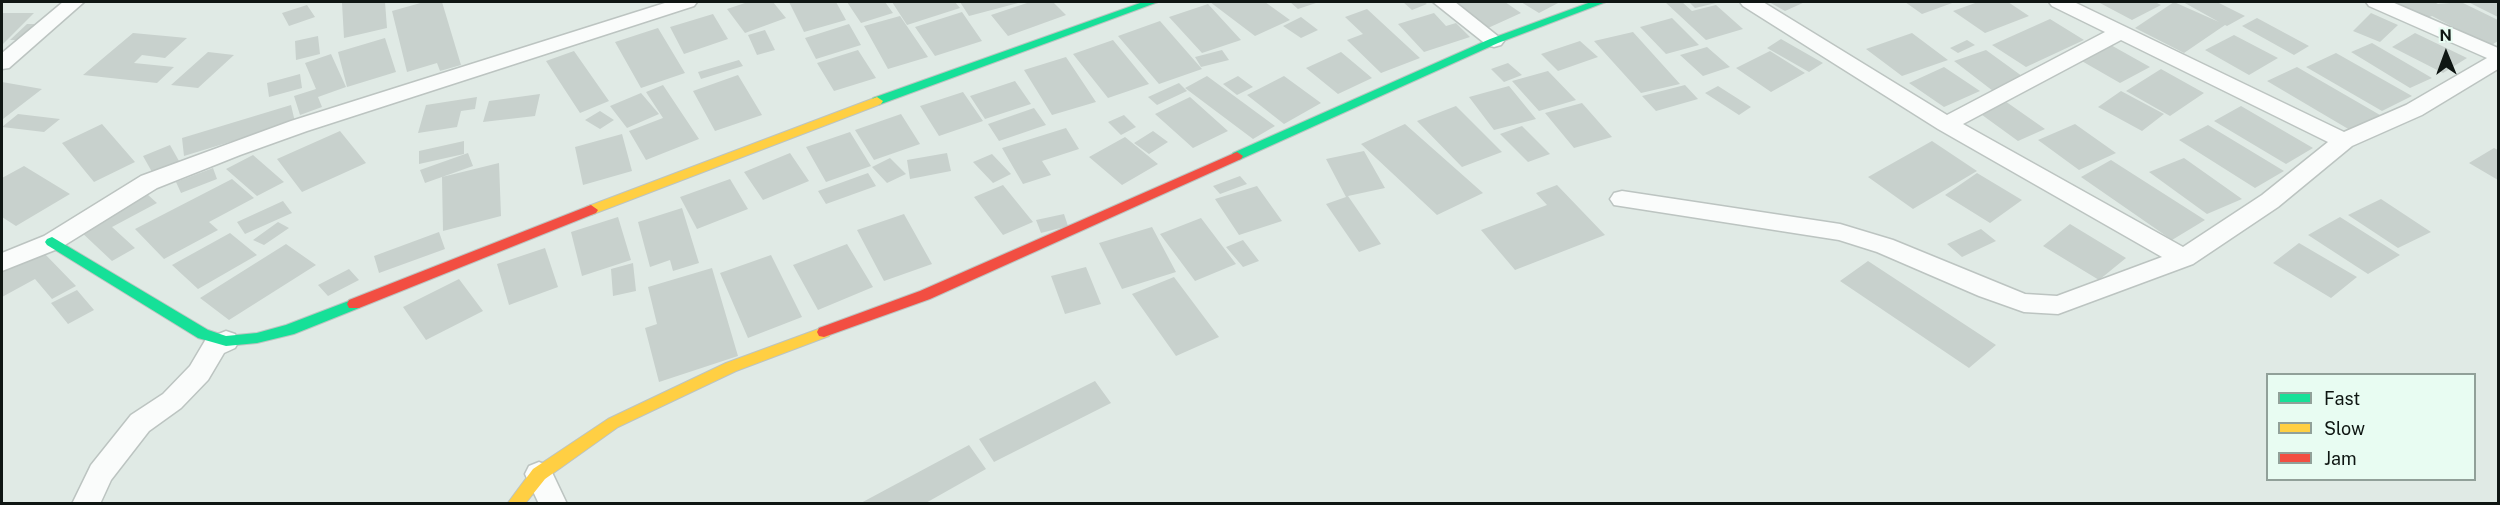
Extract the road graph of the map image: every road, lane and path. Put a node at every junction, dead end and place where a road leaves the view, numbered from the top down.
1 (74, 2) edge
2 (687, 2) edge
3 (1152, 2) edge
4 (1443, 2) edge
5 (1600, 2) edge
6 (1750, 2) edge
7 (2059, 2) edge
8 (2376, 2) edge
9 (2121, 32) junction
10 (1494, 41) junction
11 (2499, 55) edge
12 (2499, 60) edge
13 (2, 63) edge
14 (1946, 124) junction
15 (2344, 141) junction
16 (1622, 199) dead end
17 (52, 242) junction
18 (2184, 258) junction
19 (2, 262) edge
20 (226, 341) junction
21 (539, 474) junction
22 (86, 504) edge
23 (515, 504) edge
24 (553, 504) edge

1 - 13 street
2 - 17 street
3 - 20 street
4 - 10 street
5 - 10 street
6 - 14 street
7 - 9 street
8 - 11 street
9 - 14 street
9 - 15 street
10 - 21 street
12 - 15 street
14 - 18 street
15 - 18 street
16 - 18 street
17 - 19 street
17 - 20 street
20 - 22 street
21 - 23 street
21 - 24 street

